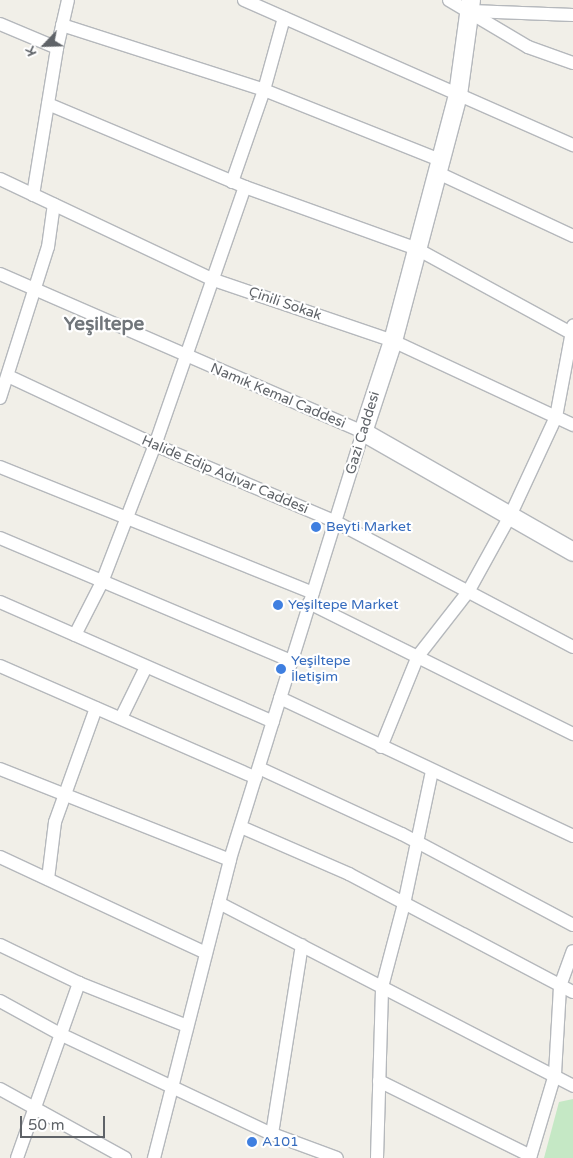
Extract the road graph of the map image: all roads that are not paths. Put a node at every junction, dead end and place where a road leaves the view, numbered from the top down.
1 (68, 0) edge
2 (244, 0) edge
3 (449, 0) edge
4 (469, 4) edge
5 (573, 15) edge
6 (284, 18) junction
7 (0, 24) edge
8 (62, 25) junction
9 (57, 48) junction
10 (573, 63) edge
11 (264, 90) junction
12 (458, 95) junction
13 (48, 104) junction
14 (573, 145) edge
15 (438, 166) junction
16 (0, 179) edge
17 (232, 182) junction
18 (245, 187) junction
19 (33, 195) junction
20 (54, 204) junction
21 (573, 236) edge
22 (417, 249) junction
23 (0, 274) edge
24 (214, 280) junction
25 (32, 288) junction
26 (572, 331) edge
27 (393, 341) junction
28 (0, 355) edge
29 (187, 358) junction
30 (12, 360) junction
31 (8, 376) junction
32 (0, 398) edge
33 (556, 416) junction
34 (573, 425) edge
35 (363, 432) junction
36 (155, 445) junction
37 (0, 467) edge
38 (510, 516) junction
39 (127, 518) junction
40 (336, 522) junction
41 (0, 538) edge
42 (573, 552) edge
43 (102, 582) junction
44 (468, 592) junction
45 (311, 598) junction
46 (0, 602) edge
47 (75, 635) junction
48 (573, 647) edge
49 (418, 656) junction
50 (291, 662) junction
51 (0, 666) edge
52 (146, 666) junction
53 (280, 698) junction
54 (96, 708) junction
55 (121, 718) junction
56 (273, 722) junction
57 (573, 734) edge
58 (382, 747) junction
59 (0, 769) edge
60 (432, 771) junction
61 (257, 773) junction
62 (63, 794) junction
63 (241, 827) junction
64 (573, 836) edge
65 (415, 842) junction
66 (0, 857) edge
67 (230, 860) junction
68 (48, 879) junction
69 (219, 903) junction
70 (404, 904) junction
71 (573, 925) edge
72 (0, 945) edge
73 (302, 945) junction
74 (573, 951) edge
75 (206, 953) junction
76 (79, 983) junction
77 (560, 986) junction
78 (382, 987) junction
79 (573, 992) edge
80 (0, 1002) edge
81 (187, 1026) junction
82 (60, 1034) junction
83 (555, 1074) junction
84 (379, 1081) junction
85 (171, 1086) junction
86 (573, 1086) edge
87 (0, 1089) edge
88 (37, 1108) junction
89 (272, 1134) junction
90 (530, 1157) edge
91 (17, 1158) edge
92 (125, 1158) edge
93 (154, 1158) edge
94 (336, 1158) edge
95 (377, 1158) edge

1 - 8 street
2 - 6 street
3 - 4 street
4 - 5 street
4 - 10 street
4 - 12 street, Gazi Caddesi
6 - 11 street
6 - 12 street
7 - 9 street
8 - 9 street
8 - 11 street
9 - 13 street
11 - 15 street
11 - 17 street
12 - 14 street
12 - 15 street, Gazi Caddesi
13 - 17 street
13 - 19 street
15 - 21 street
15 - 22 street, Gazi Caddesi
16 - 19 street, Çinili Sokak
17 - 18 street
18 - 22 street
18 - 24 street
19 - 20 street, Çinili Sokak
20 - 24 street, Çinili Sokak
20 - 25 street
22 - 26 street
22 - 27 street, Gazi Caddesi
23 - 25 street, Namık Kemal Caddesi
24 - 27 street, Çinili Sokak
24 - 29 street
25 - 29 street, Namık Kemal Caddesi
25 - 30 street
26 - 33 street
27 - 33 street, Çinili Sokak
27 - 35 street, Gazi Caddesi
28 - 30 street
29 - 35 street, Namık Kemal Caddesi
29 - 36 street
30 - 31 street
31 - 32 street
31 - 36 street, Halide Edip Adıvar Caddesi
33 - 34 street, Çinili Sokak
33 - 38 street
35 - 38 street, Namık Kemal Caddesi
35 - 40 street, Gazi Caddesi
36 - 39 street
36 - 40 street, Halide Edip Adıvar Caddesi
37 - 39 street
38 - 42 street, Namık Kemal Caddesi
38 - 44 street
39 - 43 street
39 - 45 street
40 - 44 street, Halide Edip Adıvar Caddesi
40 - 45 street, Gazi Caddesi
41 - 43 street
43 - 47 street
43 - 50 street
44 - 48 street, Halide Edip Adıvar Caddesi
44 - 49 street
45 - 49 street
45 - 50 street, Gazi Caddesi
46 - 47 street
47 - 52 street
49 - 57 street
49 - 58 street
50 - 53 street, Gazi Caddesi
51 - 54 street
52 - 55 street
52 - 56 street
53 - 56 street, Gazi Caddesi
53 - 58 street
54 - 55 street
54 - 62 street
55 - 61 street
56 - 61 street, Gazi Caddesi
58 - 60 street
59 - 62 street
60 - 64 street
60 - 65 street
61 - 63 street, Gazi Caddesi
61 - 65 street
62 - 67 street
62 - 68 street
63 - 67 street, Gazi Caddesi
63 - 70 street
65 - 70 street
65 - 71 street
66 - 68 street
67 - 69 street, Gazi Caddesi
68 - 75 street
69 - 73 street
69 - 75 street, Gazi Caddesi
70 - 77 street
70 - 78 street
72 - 76 street
73 - 78 street
73 - 89 street
74 - 77 street
75 - 81 street, Gazi Caddesi
76 - 81 street
76 - 82 street
77 - 79 street
77 - 83 street
78 - 83 street
78 - 84 street
80 - 82 street
81 - 85 street, Gazi Caddesi
82 - 85 street
82 - 88 street
83 - 86 street
83 - 90 street
84 - 90 street
84 - 95 street
85 - 89 street
85 - 93 street, Gazi Caddesi
87 - 88 street
88 - 91 street
88 - 92 street
89 - 94 street

